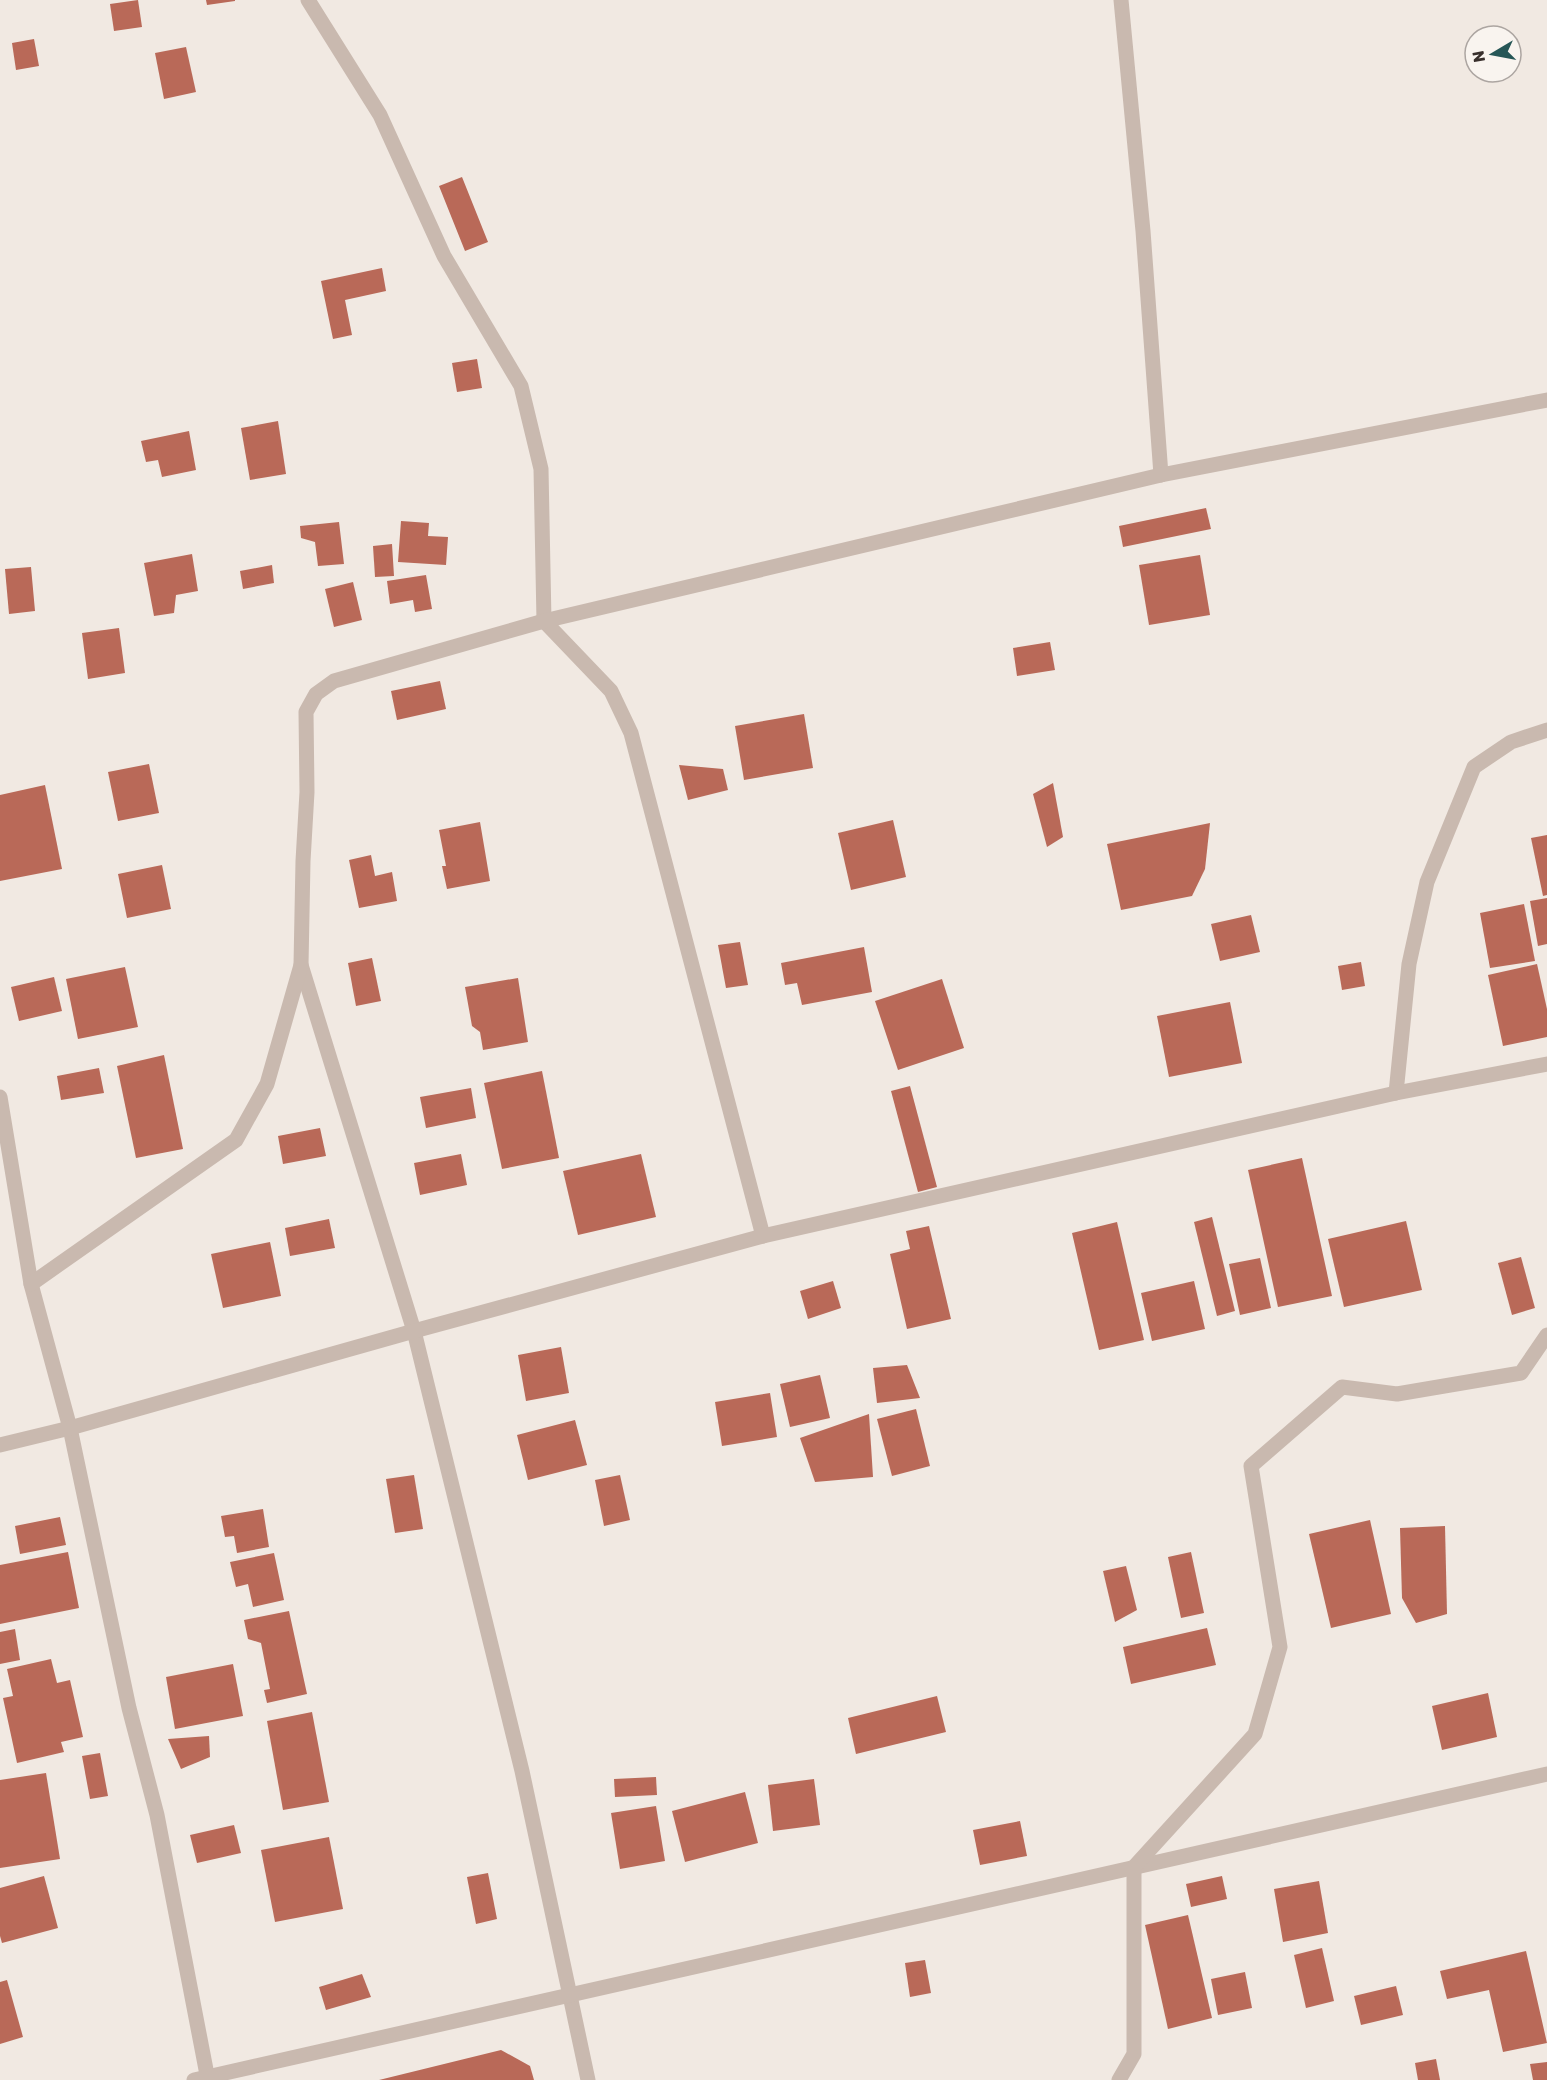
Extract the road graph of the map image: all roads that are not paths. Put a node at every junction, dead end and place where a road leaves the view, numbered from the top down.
1 (308, 0) edge
2 (1121, 0) edge
3 (1547, 400) edge
4 (1161, 475) junction
5 (544, 621) junction
6 (1547, 730) edge
7 (301, 965) junction
8 (1547, 1064) edge
9 (1396, 1093) junction
10 (0, 1097) edge
11 (762, 1236) junction
12 (31, 1284) junction
13 (414, 1331) junction
14 (1547, 1335) edge
15 (70, 1428) junction
16 (0, 1445) edge
17 (1547, 1774) edge
18 (1134, 1867) junction
19 (571, 1995) junction
20 (203, 2079) edge
21 (588, 2080) edge
22 (1119, 2080) edge

1 - 5 street
2 - 4 street
3 - 4 street
4 - 5 street
5 - 7 street
5 - 11 street
6 - 9 street
7 - 12 street
7 - 13 street
8 - 9 street
9 - 11 street
10 - 12 street
11 - 13 street
12 - 15 street
13 - 15 street
13 - 19 street
14 - 18 street
15 - 16 street
15 - 20 street
17 - 18 street
18 - 19 street
18 - 22 street
19 - 20 street
19 - 21 street

